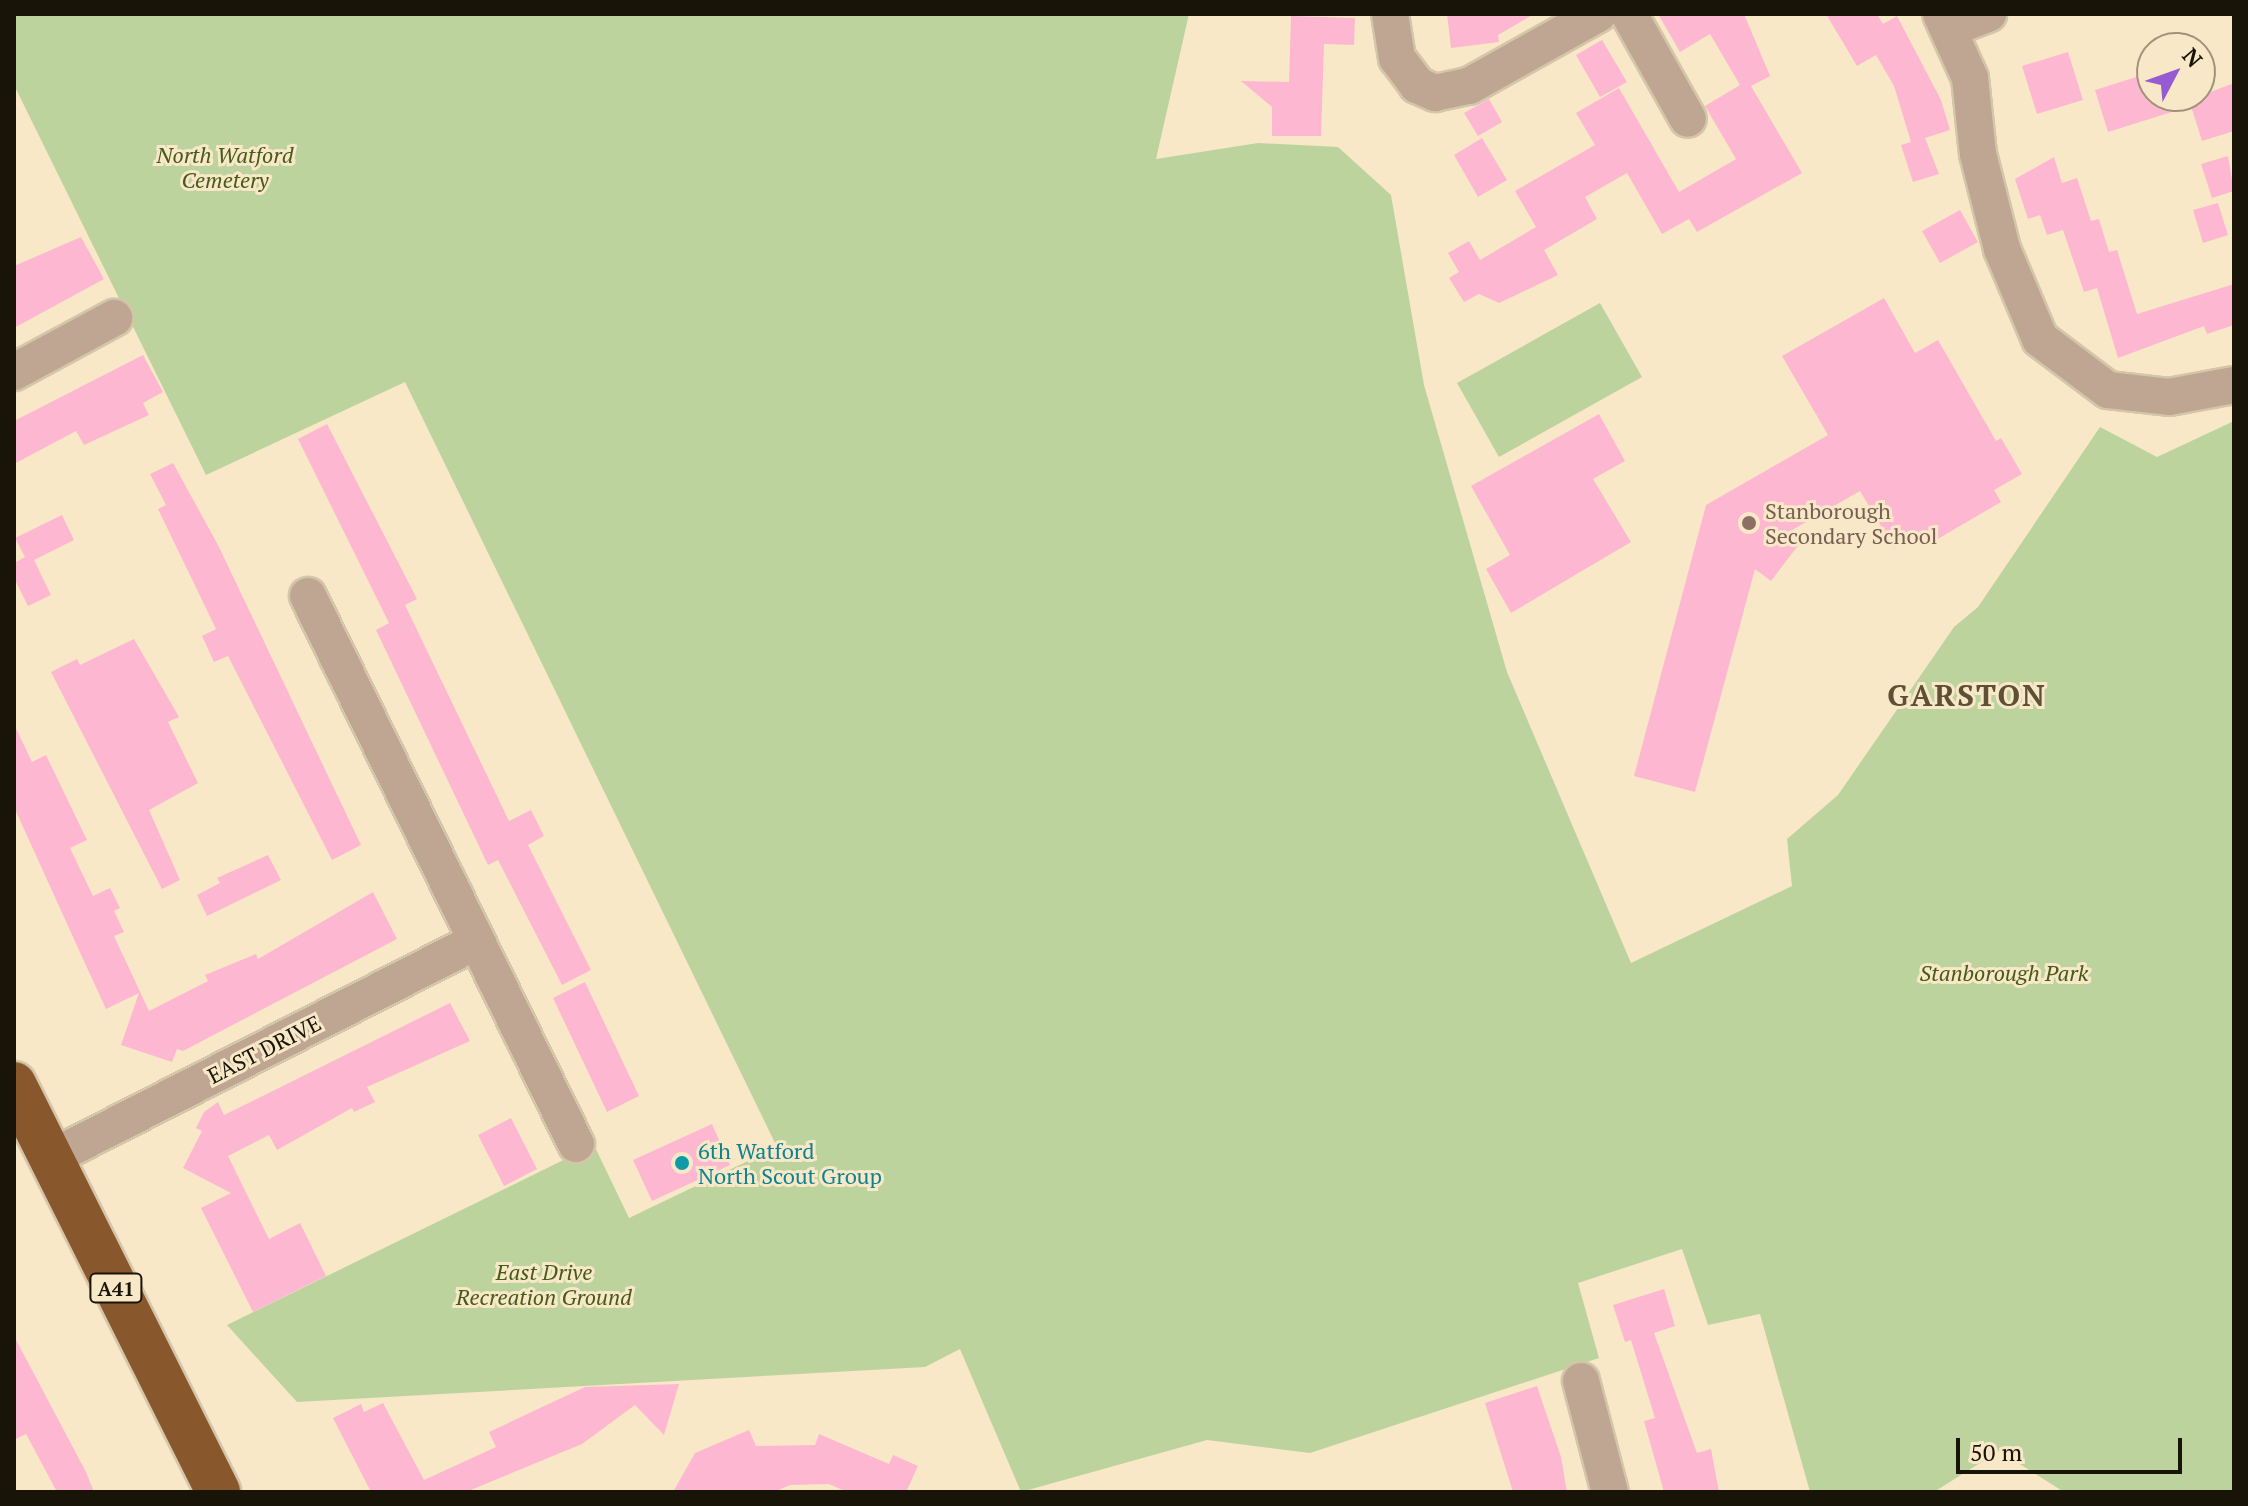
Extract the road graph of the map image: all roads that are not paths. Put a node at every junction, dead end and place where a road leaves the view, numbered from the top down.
1 (1390, 14) edge
2 (1598, 14) edge
3 (1629, 14) edge
4 (1988, 14) edge
5 (1946, 21) edge
6 (1688, 119) dead end
7 (114, 318) dead end
8 (14, 372) edge
9 (2234, 385) edge
10 (308, 596) dead end
11 (477, 941) junction
12 (14, 1084) edge
13 (576, 1144) dead end
14 (51, 1158) junction
15 (1581, 1381) dead end
16 (218, 1492) edge
17 (1610, 1492) edge

1 - 2 street
3 - 6 street
4 - 5 street
5 - 9 street
7 - 8 street
10 - 11 street
11 - 13 street
11 - 14 street, EAST DRIVE
12 - 14 highway, A41
14 - 16 highway, A41
15 - 17 street

